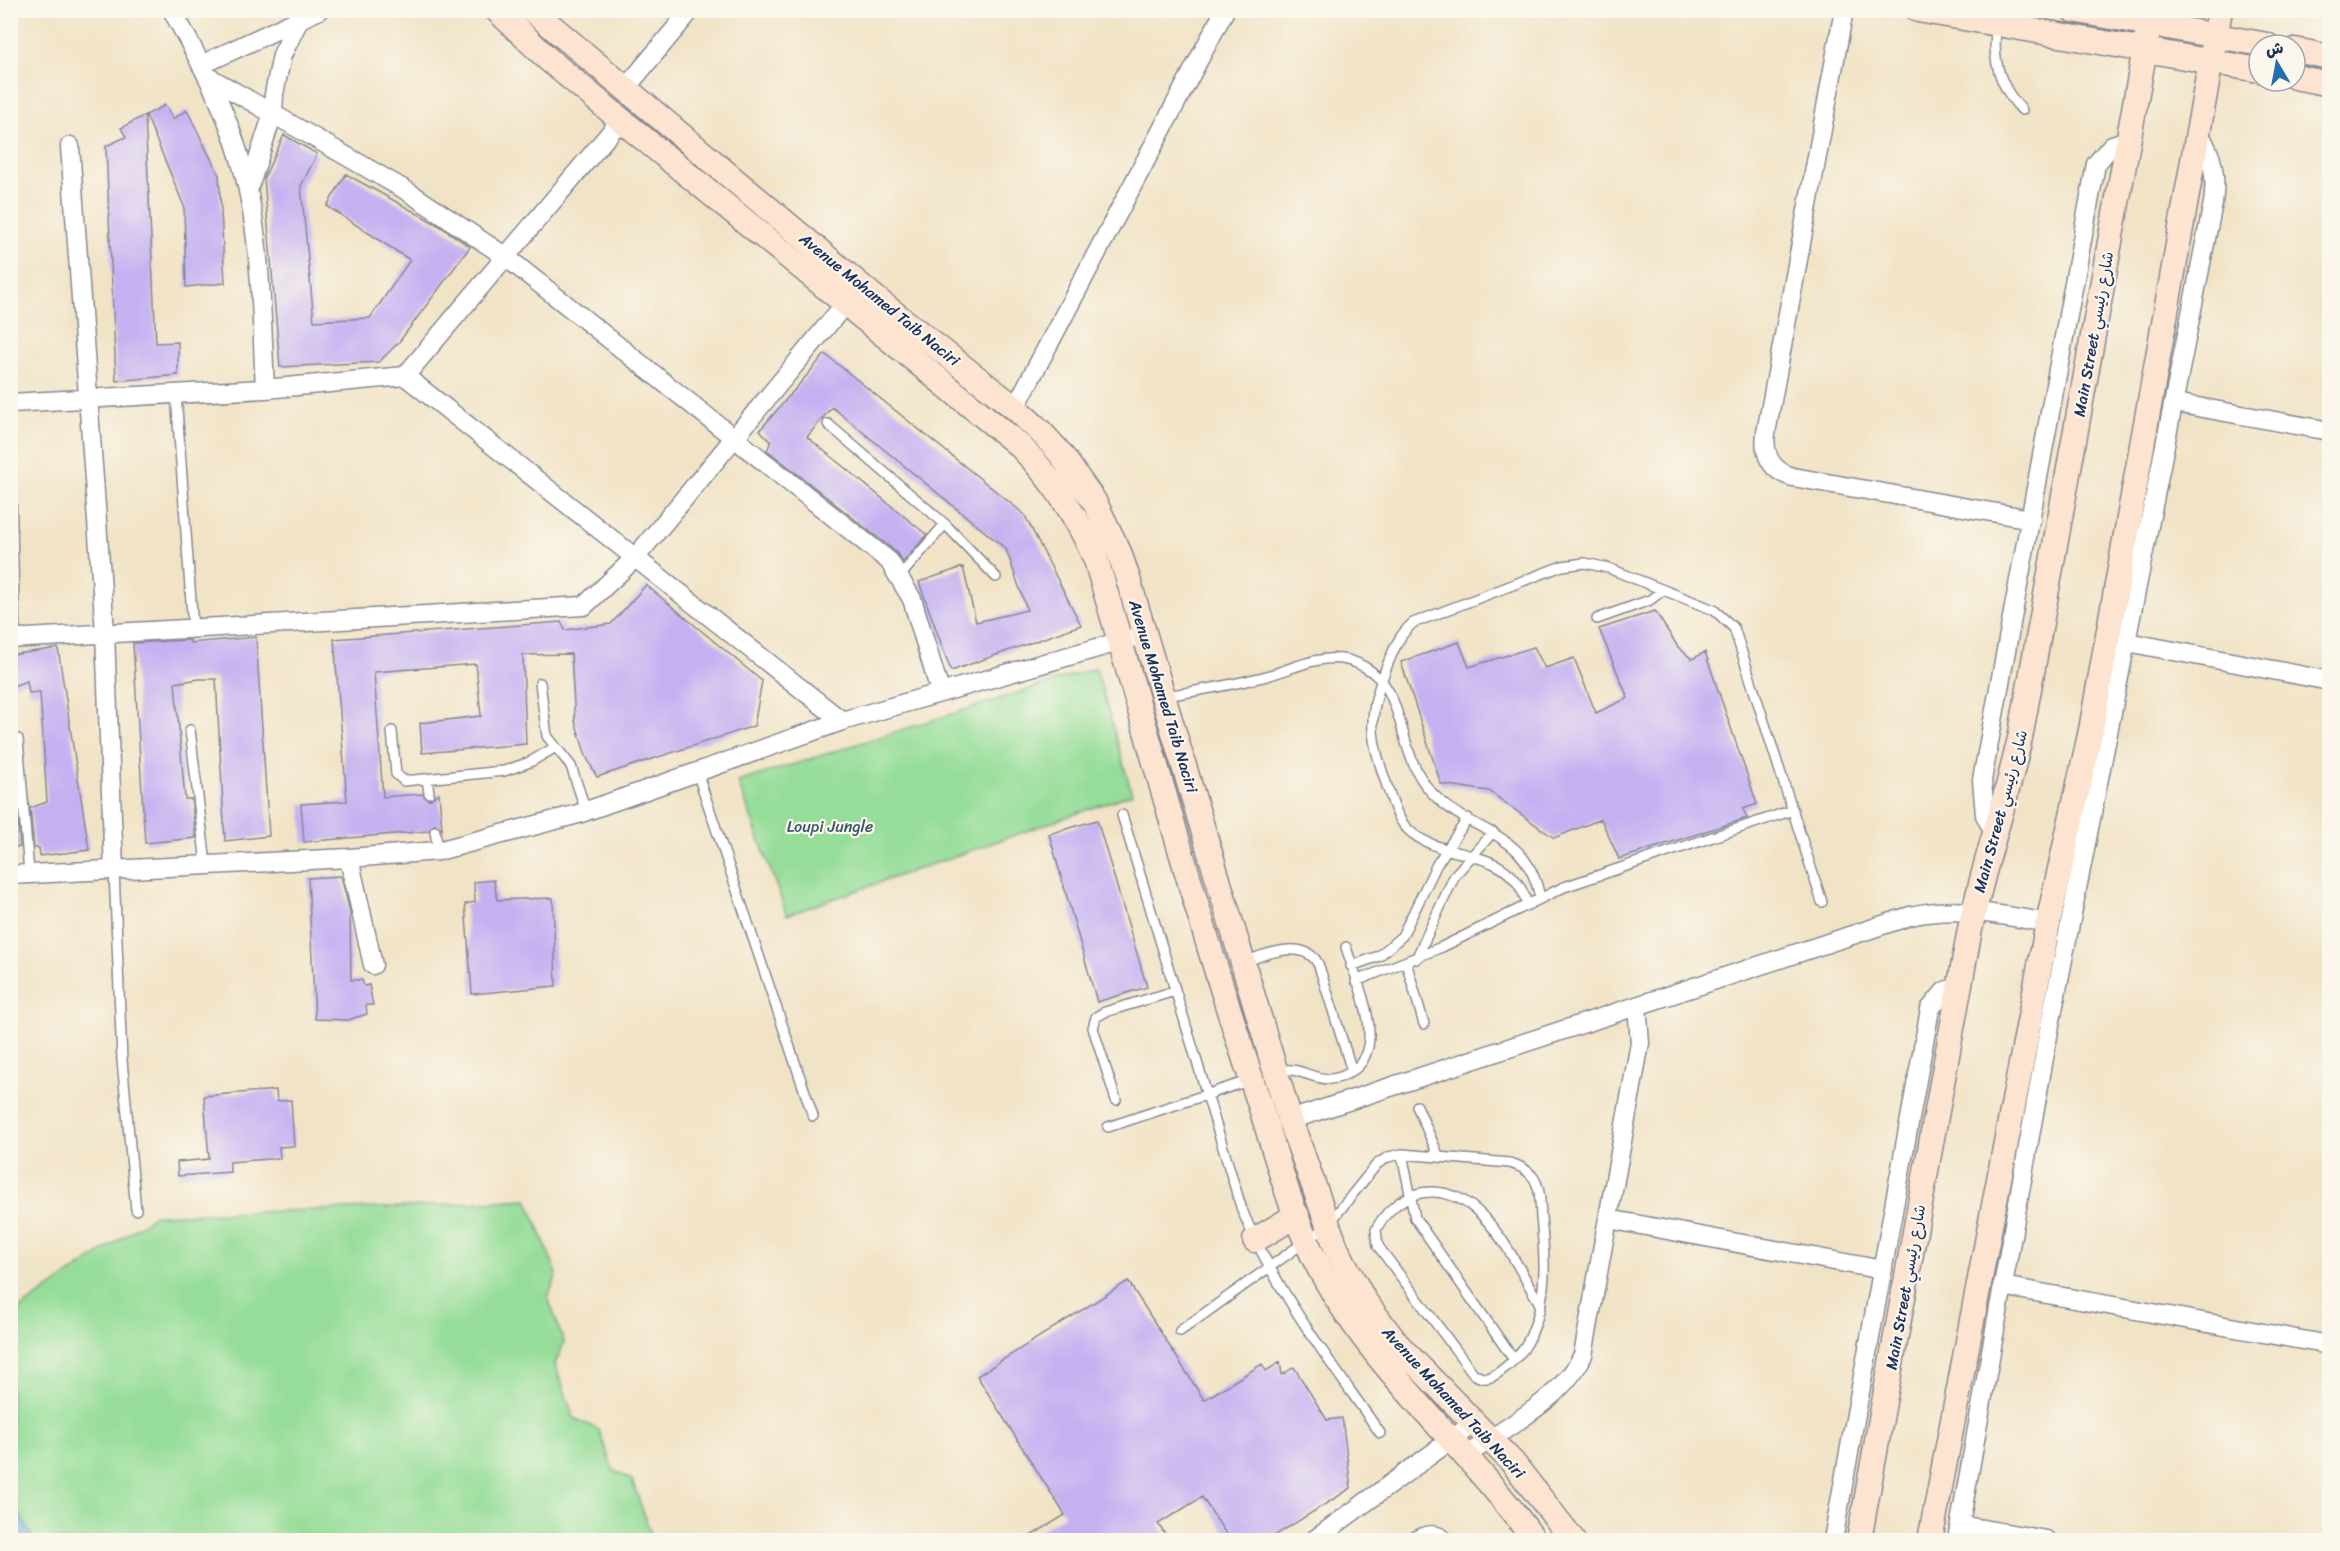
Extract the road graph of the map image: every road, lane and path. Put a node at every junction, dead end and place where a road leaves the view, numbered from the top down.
1 (172, 10) edge
2 (319, 10) edge
3 (497, 10) edge
4 (531, 10) edge
5 (691, 10) edge
6 (1225, 10) edge
7 (1844, 10) edge
8 (1918, 10) edge
9 (2073, 10) edge
10 (2220, 10) edge
11 (2151, 17) edge
12 (299, 20) junction
13 (1997, 24) junction
14 (2216, 36) junction
15 (2247, 41) edge
16 (2145, 50) junction
17 (2307, 52) edge
18 (2330, 57) edge
19 (2211, 61) junction
20 (2247, 68) edge
21 (204, 71) junction
22 (2307, 79) edge
23 (2330, 84) edge
24 (625, 89) junction
25 (2022, 110) dead end
26 (273, 113) junction
27 (621, 120) junction
28 (2199, 132) junction
29 (2128, 140) junction
30 (70, 146) dead end
31 (248, 191) junction
32 (506, 257) junction
33 (845, 304) junction
34 (405, 376) junction
35 (265, 388) junction
36 (176, 394) junction
37 (88, 399) junction
38 (10, 403) edge
39 (2175, 403) junction
40 (1015, 408) junction
41 (828, 424) dead end
42 (2330, 430) edge
43 (733, 440) junction
44 (10, 453) edge
45 (2031, 519) junction
46 (945, 524) junction
47 (635, 558) junction
48 (900, 576) junction
49 (996, 577) dead end
50 (1663, 590) junction
51 (1597, 619) dead end
52 (193, 629) junction
53 (105, 632) junction
54 (1145, 634) junction
55 (13, 639) edge
56 (1120, 642) junction
57 (2127, 642) junction
58 (1381, 680) junction
59 (2330, 681) edge
60 (540, 683) dead end
61 (940, 692) junction
62 (1165, 696) junction
63 (842, 721) junction
64 (190, 730) dead end
65 (392, 731) dead end
66 (18, 739) dead end
67 (554, 748) junction
68 (697, 772) junction
69 (427, 779) junction
70 (429, 794) dead end
71 (1793, 810) junction
72 (586, 811) junction
73 (1122, 815) dead end
74 (1468, 818) junction
75 (435, 831) dead end
76 (1493, 831) junction
77 (1996, 836) junction
78 (1447, 848) junction
79 (438, 851) junction
80 (1471, 855) junction
81 (349, 858) junction
82 (206, 864) junction
83 (114, 871) junction
84 (20, 874) edge
85 (1540, 898) junction
86 (1822, 902) dead end
87 (1527, 904) junction
88 (1974, 910) junction
89 (2048, 923) junction
90 (1346, 947) dead end
91 (1411, 960) junction
92 (1243, 963) junction
93 (373, 965) dead end
94 (1351, 966) junction
95 (1356, 981) junction
96 (1959, 987) junction
97 (1175, 991) junction
98 (1637, 1005) junction
99 (1424, 1024) dead end
100 (1352, 1071) junction
101 (1264, 1076) junction
102 (1206, 1094) junction
103 (1116, 1100) dead end
104 (1417, 1106) dead end
105 (813, 1116) dead end
106 (1290, 1120) junction
107 (1108, 1127) dead end
108 (1402, 1154) junction
109 (1439, 1157) junction
110 (1409, 1196) junction
111 (136, 1210) dead end
112 (1297, 1215) junction
113 (1608, 1219) junction
114 (1327, 1226) junction
115 (1255, 1240) junction
116 (1307, 1242) junction
117 (1268, 1268) junction
118 (1883, 1270) junction
119 (2002, 1286) junction
120 (1540, 1304) junction
121 (1180, 1331) dead end
122 (2330, 1345) edge
123 (1514, 1360) junction
124 (1482, 1431) junction
125 (1380, 1433) dead end
126 (1459, 1448) junction
127 (1958, 1533) edge
128 (1314, 1540) edge
129 (1409, 1540) edge
130 (1450, 1540) edge
131 (1534, 1540) edge
132 (1573, 1540) edge
133 (1833, 1540) edge
134 (1859, 1540) edge
135 (1930, 1540) edge
136 (2046, 1540) edge

1 - 21 street
2 - 12 street
3 - 27 street, Avenue Mohamed Taib Naciri
4 - 24 street, Avenue Mohamed Taib Naciri
5 - 24 street
6 - 40 street
7 - 45 street
8 - 13 street
9 - 11 street
10 - 14 street
11 - 14 street
11 - 16 street, Main Street شارع رئيسي
12 - 21 street
12 - 26 street
13 - 16 street
13 - 25 lane
14 - 15 street
14 - 19 street
16 - 19 street
16 - 29 street, Main Street شارع رئيسي
17 - 18 street
19 - 20 street
19 - 28 street
21 - 26 street
21 - 31 street
22 - 23 street
24 - 40 street, Avenue Mohamed Taib Naciri
26 - 31 street
26 - 32 street
27 - 32 street
27 - 33 street, Avenue Mohamed Taib Naciri
28 - 39 street
28 - 89 street
29 - 45 street
29 - 77 street, Main Street شارع رئيسي
30 - 37 street
31 - 35 street
32 - 34 street
32 - 43 street
33 - 43 street
33 - 56 street, Avenue Mohamed Taib Naciri
34 - 35 street
34 - 47 street
35 - 36 street
36 - 37 street
36 - 52 lane
37 - 38 street
37 - 53 street
39 - 42 street
39 - 57 street
40 - 54 street, Avenue Mohamed Taib Naciri
41 - 46 lane
43 - 47 street
43 - 48 street
44 - 55 lane
45 - 77 street
46 - 48 lane
46 - 49 lane
47 - 52 street
47 - 63 street
48 - 61 street
50 - 51 lane
50 - 58 lane
50 - 71 lane
52 - 53 street
53 - 55 street
53 - 83 street
54 - 56 street
54 - 62 street, Avenue Mohamed Taib Naciri
56 - 61 street
56 - 101 street, Avenue Mohamed Taib Naciri
57 - 59 street
57 - 119 street
58 - 62 lane
58 - 74 lane
58 - 78 lane
60 - 67 lane
61 - 63 street
62 - 92 street, Avenue Mohamed Taib Naciri
63 - 68 street
64 - 82 lane
65 - 69 lane
66 - 84 lane
67 - 69 lane
67 - 72 lane
68 - 72 street
68 - 105 lane
69 - 70 lane
71 - 85 lane
71 - 86 lane
72 - 79 street
73 - 97 lane
74 - 76 lane
74 - 78 lane
75 - 79 lane
76 - 80 lane
76 - 85 lane
77 - 88 street, Main Street شارع رئيسي
78 - 80 lane
78 - 94 lane
79 - 81 street
80 - 87 lane
80 - 91 lane
81 - 82 street
81 - 93 street
82 - 83 street
83 - 84 street
83 - 111 lane
85 - 87 lane
87 - 91 lane
88 - 89 street
88 - 96 street, Main Street شارع رئيسي
88 - 98 street
89 - 135 street
90 - 94 lane
91 - 95 lane
91 - 99 lane
92 - 100 lane
92 - 101 street, Avenue Mohamed Taib Naciri
94 - 95 lane
95 - 100 lane
96 - 118 street
96 - 134 street, Main Street شارع رئيسي
97 - 102 lane
97 - 103 lane
98 - 106 street
98 - 113 street
100 - 101 lane
101 - 102 lane
101 - 106 street, Avenue Mohamed Taib Naciri
101 - 112 street, Avenue Mohamed Taib Naciri
102 - 107 lane
102 - 115 lane
104 - 109 lane
106 - 114 street, Avenue Mohamed Taib Naciri
108 - 109 lane
108 - 110 lane
108 - 114 lane
109 - 120 lane
110 - 120 lane
110 - 123 lane
110 - 123 lane
112 - 115 street
112 - 116 street, Avenue Mohamed Taib Naciri
113 - 118 street
113 - 124 street
114 - 116 lane
114 - 124 street, Avenue Mohamed Taib Naciri
115 - 117 lane
116 - 117 lane
116 - 126 street, Avenue Mohamed Taib Naciri
117 - 121 lane
117 - 125 lane
118 - 133 street
119 - 122 street
119 - 127 street
120 - 123 lane
124 - 126 street
124 - 132 street, Avenue Mohamed Taib Naciri
126 - 128 street
126 - 131 street, Avenue Mohamed Taib Naciri
127 - 136 street
129 - 130 lane

